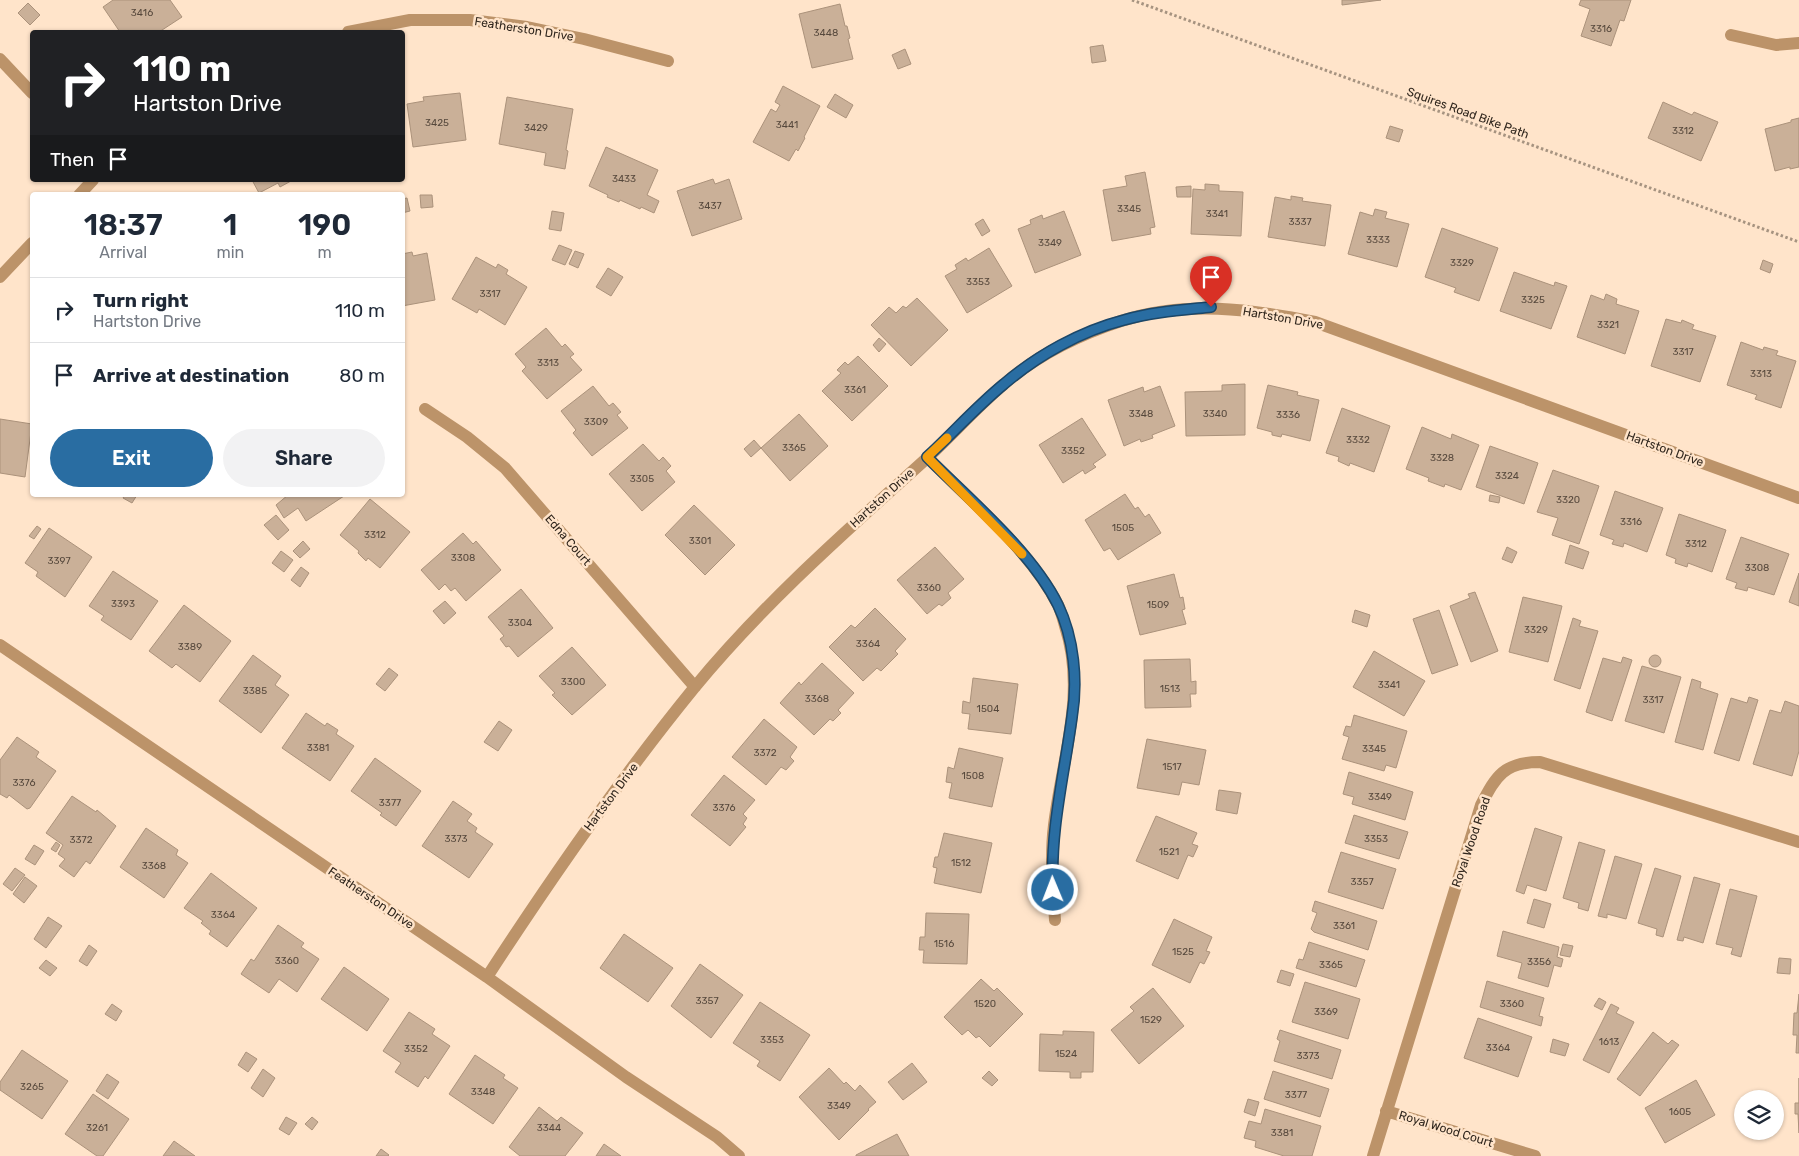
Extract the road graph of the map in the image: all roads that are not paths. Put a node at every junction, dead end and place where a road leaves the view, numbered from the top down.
1 (358, 30) edge
2 (1731, 35) dead end
3 (1799, 43) edge
4 (0, 59) edge
5 (668, 61) dead end
6 (30, 91) edge
7 (91, 182) edge
8 (81, 192) edge
9 (30, 245) edge
10 (0, 277) edge
11 (425, 410) dead end
12 (927, 457) junction
13 (1799, 498) edge
14 (0, 645) edge
15 (695, 687) junction
16 (1799, 842) edge
17 (1055, 920) dead end
18 (487, 977) junction
19 (1386, 1111) junction
20 (739, 1156) edge
21 (1373, 1156) edge
22 (1536, 1156) edge

1 - 5 street, Featherston Drive
2 - 3 street
4 - 6 street
7 - 8 street
9 - 10 street
11 - 15 street, Edna Court
12 - 13 street, Hartston Drive
12 - 15 street, Hartston Drive
12 - 17 street
14 - 18 street, Featherston Drive
15 - 18 street, Hartston Drive
16 - 19 street, Royal Wood Road
18 - 20 street, Featherston Drive
19 - 21 street, Royal Wood Road
19 - 22 street, Royal Wood Court

